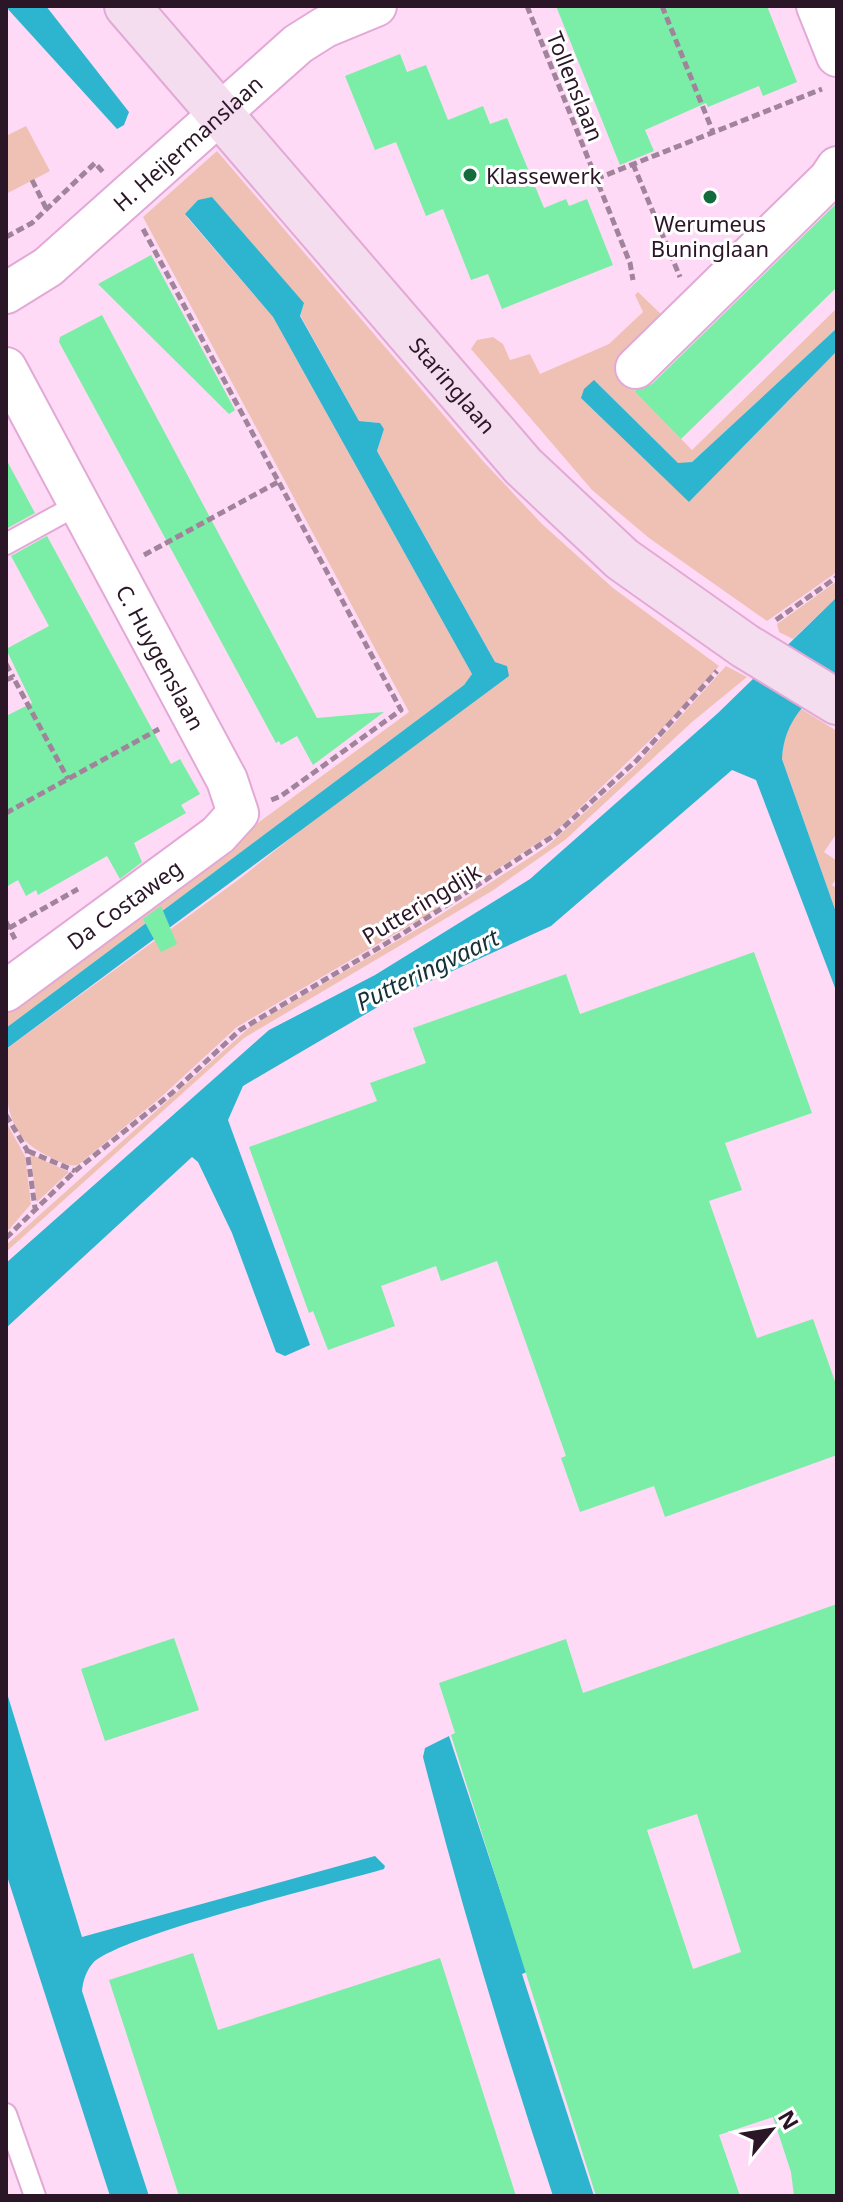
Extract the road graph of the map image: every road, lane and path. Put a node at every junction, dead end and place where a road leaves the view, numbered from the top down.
1 (127, 6) edge
2 (376, 6) edge
3 (527, 6) edge
4 (662, 6) edge
5 (817, 6) edge
6 (830, 72) edge
7 (219, 113) junction
8 (713, 132) junction
9 (633, 164) junction
10 (837, 167) edge
11 (596, 179) junction
12 (32, 180) dead end
13 (126, 197) junction
14 (47, 210) junction
15 (6, 237) edge
16 (633, 280) dead end
17 (6, 293) edge
18 (703, 301) junction
19 (6, 368) edge
20 (636, 368) dead end
21 (278, 482) junction
22 (79, 504) junction
23 (6, 544) edge
24 (115, 571) junction
25 (837, 577) edge
26 (754, 652) junction
27 (6, 664) edge
28 (13, 677) junction
29 (6, 680) edge
30 (836, 701) edge
31 (190, 711) junction
32 (68, 779) junction
33 (6, 813) edge
34 (238, 813) junction
35 (6, 991) edge
36 (6, 1115) edge
37 (27, 1150) junction
38 (75, 1171) junction
39 (35, 1209) junction
40 (6, 1238) edge
41 (6, 2114) edge
42 (35, 2196) edge

1 - 7 street, Staringlaan
2 - 7 street, H. Heijermanslaan
3 - 11 path, Tollenslaan
4 - 8 path
5 - 6 street
6 - 8 path
7 - 13 street, H. Heijermanslaan
7 - 26 street, Staringlaan
8 - 9 path
9 - 11 path
9 - 18 path
10 - 18 street
11 - 16 path, Tollenslaan
12 - 14 path
13 - 14 path
13 - 17 street, H. Heijermanslaan
13 - 21 path
14 - 15 path
18 - 20 street
19 - 22 street, C. Huygenslaan
21 - 24 path
21 - 34 path
22 - 23 lane
22 - 24 street, C. Huygenslaan
24 - 31 street, C. Huygenslaan
25 - 26 path, Putteringdijk
26 - 30 street, Staringlaan
26 - 38 path, Putteringdijk
27 - 28 path
28 - 29 path
28 - 32 path
31 - 32 path
31 - 34 street, C. Huygenslaan
32 - 33 path
34 - 35 street, Da Costaweg
36 - 37 path
37 - 38 path
37 - 39 path
38 - 39 path, Putteringdijk
39 - 40 path, Putteringdijk
41 - 42 lane

